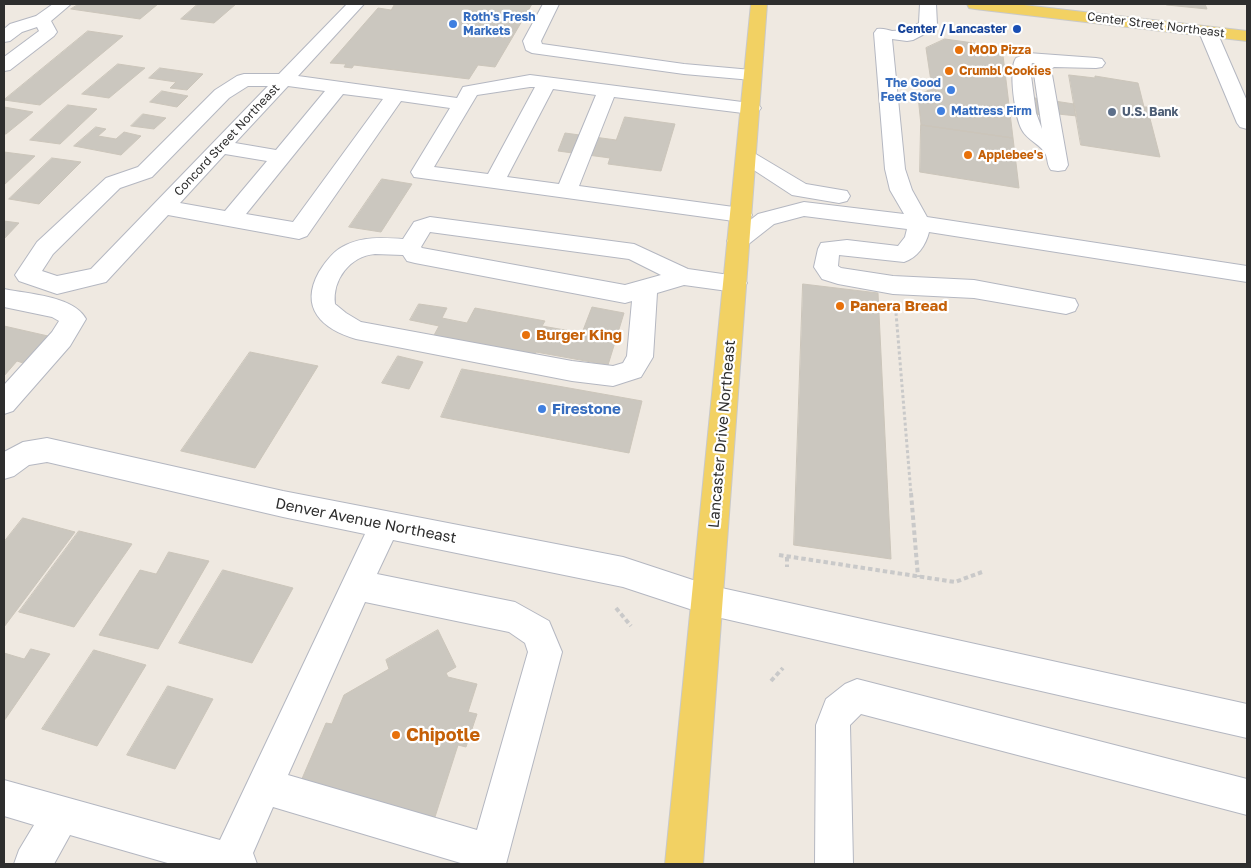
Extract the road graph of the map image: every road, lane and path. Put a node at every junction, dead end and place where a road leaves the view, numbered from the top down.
1 (63, 4) edge
2 (356, 4) edge
3 (551, 4) edge
4 (760, 4) edge
5 (928, 4) edge
6 (975, 4) edge
7 (1000, 5) edge
8 (42, 20) junction
9 (1208, 32) junction
10 (1247, 36) edge
11 (4, 37) edge
12 (1069, 61) junction
13 (4, 66) edge
14 (752, 75) junction
15 (283, 80) junction
16 (547, 83) junction
17 (338, 88) junction
18 (607, 90) junction
19 (396, 95) junction
20 (462, 104) junction
21 (751, 108) junction
22 (1247, 123) edge
23 (220, 147) junction
24 (281, 157) junction
25 (747, 157) junction
26 (1061, 157) junction
27 (145, 172) junction
28 (192, 177) junction
29 (494, 182) junction
30 (566, 192) junction
31 (163, 207) junction
32 (230, 219) junction
33 (920, 224) junction
34 (739, 228) junction
35 (410, 247) junction
36 (1247, 274) edge
37 (684, 277) junction
38 (734, 283) junction
39 (893, 285) junction
40 (645, 288) junction
41 (4, 298) edge
42 (1066, 305) dead end
43 (4, 403) edge
44 (13, 461) edge
45 (384, 524) junction
46 (779, 555) dead end
47 (787, 557) junction
48 (787, 567) dead end
49 (982, 572) dead end
50 (918, 577) junction
51 (356, 585) junction
52 (708, 600) junction
53 (616, 608) dead end
54 (631, 626) dead end
55 (783, 668) dead end
56 (771, 681) dead end
57 (1247, 721) edge
58 (264, 786) junction
59 (1247, 796) edge
60 (4, 798) edge
61 (62, 814) junction
62 (488, 859) edge
63 (233, 863) edge
64 (33, 864) edge
65 (684, 864) edge
66 (834, 864) edge

1 - 8 street
2 - 15 street, Concord Street Northeast
3 - 14 street
4 - 14 main road, Lancaster Drive Northeast
5 - 33 street
6 - 7 main road, Center Street Northeast
7 - 9 main road, Center Street Northeast
8 - 11 street
8 - 13 street
9 - 10 main road, Center Street Northeast
9 - 22 street
12 - 26 street
12 - 26 street
12 - 26 street
14 - 21 main road, Lancaster Drive Northeast
15 - 17 street
15 - 23 street, Concord Street Northeast
15 - 27 street
16 - 18 street
16 - 20 street
16 - 29 street
17 - 19 street
17 - 24 street
18 - 21 street
18 - 30 street
19 - 20 street
19 - 32 street
20 - 29 street
21 - 25 main road, Lancaster Drive Northeast
23 - 24 street
23 - 28 street, Concord Street Northeast
24 - 32 street
25 - 33 street
25 - 34 main road, Lancaster Drive Northeast
27 - 28 street
27 - 31 street, Concord Street Northeast
28 - 31 street, Concord Street Northeast
29 - 30 street
30 - 34 street
31 - 32 street
33 - 34 street
33 - 36 street
33 - 39 street
34 - 38 main road, Lancaster Drive Northeast
35 - 37 street
35 - 40 street
35 - 40 street
37 - 38 street
37 - 40 street
38 - 52 main road, Lancaster Drive Northeast
39 - 42 street
39 - 50 path
41 - 43 street
44 - 45 street, Denver Avenue Northeast
45 - 51 street
45 - 52 street, Denver Avenue Northeast
46 - 47 path
47 - 48 path
47 - 50 path
49 - 50 path
51 - 58 street
51 - 62 street
52 - 57 street, Denver Avenue Northeast
52 - 65 main road, Lancaster Drive Northeast
53 - 54 path
55 - 56 path
58 - 62 street
58 - 63 street
59 - 66 street
60 - 61 street
61 - 63 street
61 - 64 street

